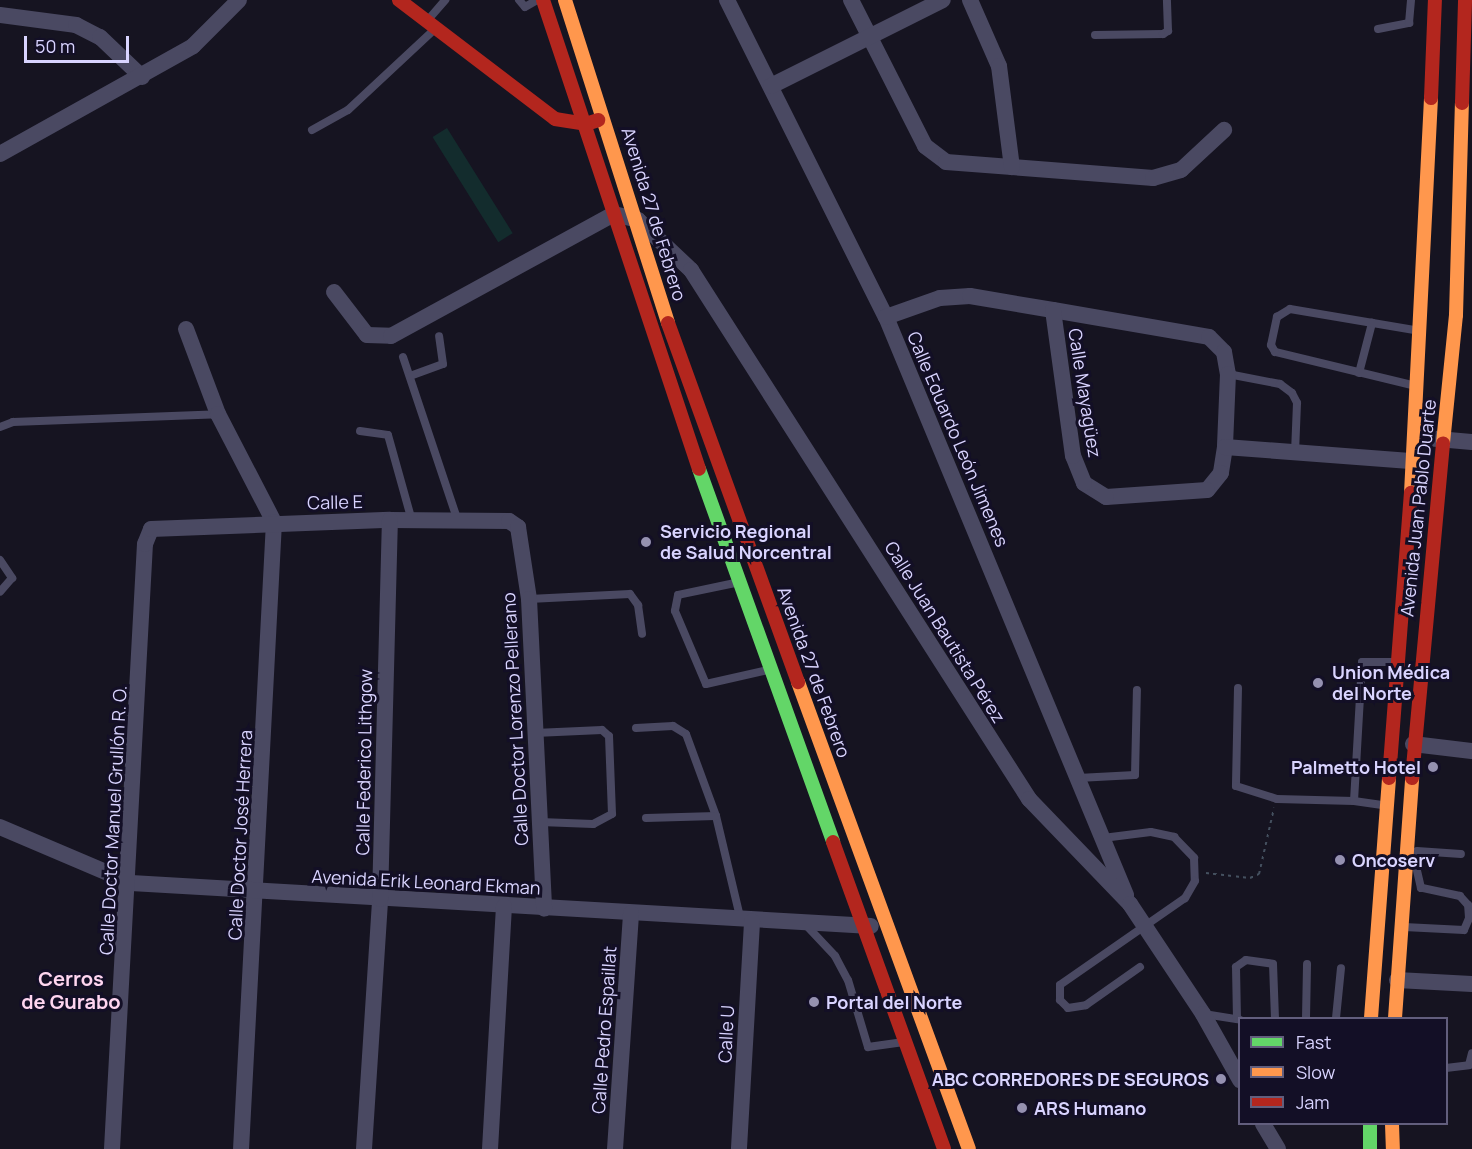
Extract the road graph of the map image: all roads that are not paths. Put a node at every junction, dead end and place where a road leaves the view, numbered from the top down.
1 (239, 0) edge
2 (399, 0) edge
3 (446, 0) edge
4 (519, 0) edge
5 (537, 0) edge
6 (543, 0) edge
7 (565, 0) edge
8 (726, 0) edge
9 (851, 0) edge
10 (943, 0) edge
11 (970, 0) edge
12 (1167, 0) edge
13 (1411, 0) edge
14 (1435, 0) edge
15 (1465, 0) edge
16 (0, 15) edge
17 (431, 25) junction
18 (1378, 29) dead end
19 (1095, 35) dead end
20 (868, 36) junction
21 (1468, 73) edge
22 (142, 77) junction
23 (771, 86) junction
24 (606, 117) junction
25 (586, 124) junction
26 (312, 130) dead end
27 (1224, 130) dead end
28 (0, 154) edge
29 (1012, 167) junction
30 (1466, 209) edge
31 (614, 214) junction
32 (638, 220) junction
33 (334, 291) dead end
34 (1053, 310) junction
35 (1456, 315) junction
36 (1472, 316) edge
37 (886, 317) junction
38 (1372, 323) junction
39 (186, 329) dead end
40 (1423, 331) junction
41 (439, 336) dead end
42 (403, 357) dead end
43 (1359, 373) junction
44 (1228, 374) junction
45 (410, 376) junction
46 (1419, 387) junction
47 (218, 414) junction
48 (0, 427) edge
49 (360, 431) dead end
50 (1415, 437) junction
51 (1443, 440) junction
52 (1472, 442) edge
53 (1225, 447) junction
54 (1295, 452) junction
55 (1413, 461) junction
56 (390, 520) junction
57 (412, 521) junction
58 (274, 522) junction
59 (458, 522) junction
60 (518, 528) joint
61 (150, 529) joint
62 (0, 560) edge
63 (739, 582) junction
64 (0, 592) edge
65 (529, 599) junction
66 (642, 634) dead end
67 (1397, 662) junction
68 (1420, 663) junction
69 (770, 669) junction
70 (1238, 688) dead end
71 (1137, 690) dead end
72 (636, 728) dead end
73 (535, 733) junction
74 (1413, 744) junction
75 (1472, 751) edge
76 (1078, 778) junction
77 (1354, 801) junction
78 (1384, 805) junction
79 (716, 816) junction
80 (646, 818) dead end
81 (540, 822) junction
82 (0, 827) edge
83 (1103, 838) junction
84 (1412, 851) junction
85 (1461, 854) dead end
86 (130, 883) junction
87 (257, 891) junction
88 (380, 899) junction
89 (1130, 904) junction
90 (504, 906) junction
91 (544, 909) junction
92 (631, 914) junction
93 (746, 921) junction
94 (884, 923) junction
95 (805, 924) junction
96 (1145, 926) junction
97 (1401, 926) junction
98 (862, 928) junction
99 (1307, 964) dead end
100 (1140, 967) dead end
101 (1341, 968) dead end
102 (1397, 980) junction
103 (1472, 984) edge
104 (1203, 1014) junction
105 (1275, 1017) edge
106 (1306, 1017) edge
107 (1336, 1017) edge
108 (1371, 1017) edge
109 (1395, 1017) edge
110 (1238, 1020) edge
111 (904, 1042) junction
112 (1472, 1053) edge
113 (1448, 1068) edge
114 (1238, 1078) edge
115 (1264, 1125) edge
116 (1370, 1125) edge
117 (1392, 1125) edge
118 (739, 1148) edge
119 (112, 1149) edge
120 (241, 1149) edge
121 (364, 1149) edge
122 (490, 1149) edge
123 (615, 1149) edge
124 (944, 1149) edge
125 (969, 1149) edge
126 (1278, 1149) edge
127 (1370, 1149) edge
128 (1393, 1149) edge

1 - 22 street
2 - 17 main road
3 - 17 lane
4 - 5 lane
6 - 25 main road
7 - 24 main road, Avenida 27 de Febrero
8 - 23 street, Calle Eduardo León Jimenes
9 - 20 street
10 - 20 street
11 - 29 street
12 - 19 lane
13 - 18 lane
14 - 40 main road, Avenida Juan Pablo Duarte
15 - 21 main road, Avenida Juan Pablo Duarte
16 - 22 street
17 - 25 main road
17 - 26 lane
20 - 23 street
20 - 29 street
21 - 30 main road, Avenida Juan Pablo Duarte
22 - 28 street
23 - 37 street, Calle Eduardo León Jimenes
24 - 25 main road
24 - 32 main road, Avenida 27 de Febrero
25 - 31 main road
27 - 29 street
30 - 35 main road, Avenida Juan Pablo Duarte
31 - 32 street, Calle Juan Bautista Pérez
31 - 33 street
31 - 63 main road
32 - 89 street, Calle Juan Bautista Pérez
32 - 94 main road, Avenida 27 de Febrero
34 - 37 street, Calle Mayagüez
34 - 44 street, Calle Mayagüez
34 - 53 street, Calle Mayagüez
35 - 36 lane
35 - 51 main road, Avenida Juan Pablo Duarte
37 - 76 street, Calle Eduardo León Jimenes
38 - 40 lane
38 - 43 lane
38 - 43 lane
39 - 47 street
40 - 46 main road, Avenida Juan Pablo Duarte
41 - 45 lane
42 - 45 lane
43 - 46 lane
44 - 53 street, Calle Mayagüez
44 - 54 lane
45 - 59 lane
46 - 50 main road, Avenida Juan Pablo Duarte
47 - 48 lane
47 - 58 street
49 - 57 lane
50 - 51 street
50 - 55 main road, Avenida Juan Pablo Duarte
51 - 52 street
51 - 68 main road, Avenida Juan Pablo Duarte
53 - 54 street
54 - 55 street
55 - 67 main road, Avenida Juan Pablo Duarte
56 - 57 street, Calle E
56 - 58 street, Calle E
56 - 88 street, Calle Federico Lithgow
57 - 59 street, Calle E
58 - 61 street, Calle E
58 - 87 street, Calle Doctor José Herrera
59 - 60 street, Calle E
60 - 65 street, Calle Doctor Lorenzo Pellerano
61 - 86 street, Calle Doctor Manuel Grullón R. O.
62 - 64 lane
63 - 69 main road
63 - 69 lane
65 - 66 lane
65 - 73 street, Calle Doctor Lorenzo Pellerano
67 - 68 lane
67 - 77 lane
67 - 78 main road, Avenida Juan Pablo Duarte
68 - 74 main road, Avenida Juan Pablo Duarte
69 - 98 main road
70 - 77 lane
71 - 76 lane
72 - 79 lane
73 - 81 street, Calle Doctor Lorenzo Pellerano
73 - 81 lane
74 - 75 street
74 - 84 main road, Avenida Juan Pablo Duarte
76 - 83 street, Calle Eduardo León Jimenes
77 - 78 lane
78 - 108 main road, Avenida Juan Pablo Duarte
79 - 80 lane
79 - 93 lane
81 - 91 street, Calle Doctor Lorenzo Pellerano
82 - 86 street, Avenida Erik Leonard Ekman
83 - 89 street, Calle Eduardo León Jimenes
83 - 96 lane
84 - 85 lane
84 - 97 main road, Avenida Juan Pablo Duarte
84 - 97 lane
86 - 87 street, Avenida Erik Leonard Ekman
86 - 119 street, Calle Doctor Manuel Grullón R. O.
87 - 88 street, Avenida Erik Leonard Ekman
87 - 120 street, Calle Doctor José Herrera
88 - 90 street, Avenida Erik Leonard Ekman
88 - 121 street, Calle Federico Lithgow
89 - 96 street, Calle Juan Bautista Pérez
90 - 91 street, Avenida Erik Leonard Ekman
90 - 122 street
91 - 92 street, Avenida Erik Leonard Ekman
92 - 93 street, Avenida Erik Leonard Ekman
92 - 123 street, Calle Pedro Espaillat
93 - 95 street, Avenida Erik Leonard Ekman
93 - 118 street, Calle U
94 - 98 street, Avenida Erik Leonard Ekman
94 - 125 main road, Avenida 27 de Febrero
95 - 98 street, Avenida Erik Leonard Ekman
95 - 111 lane
96 - 100 lane
96 - 104 street, Calle Juan Bautista Pérez
97 - 102 main road, Avenida Juan Pablo Duarte
98 - 111 main road
99 - 106 lane
101 - 107 lane
102 - 103 street
102 - 109 main road, Avenida Juan Pablo Duarte
104 - 110 lane
104 - 114 street, Calle Juan Bautista Pérez
105 - 110 lane
111 - 124 main road
112 - 113 lane
115 - 126 street
116 - 127 main road
117 - 128 main road

